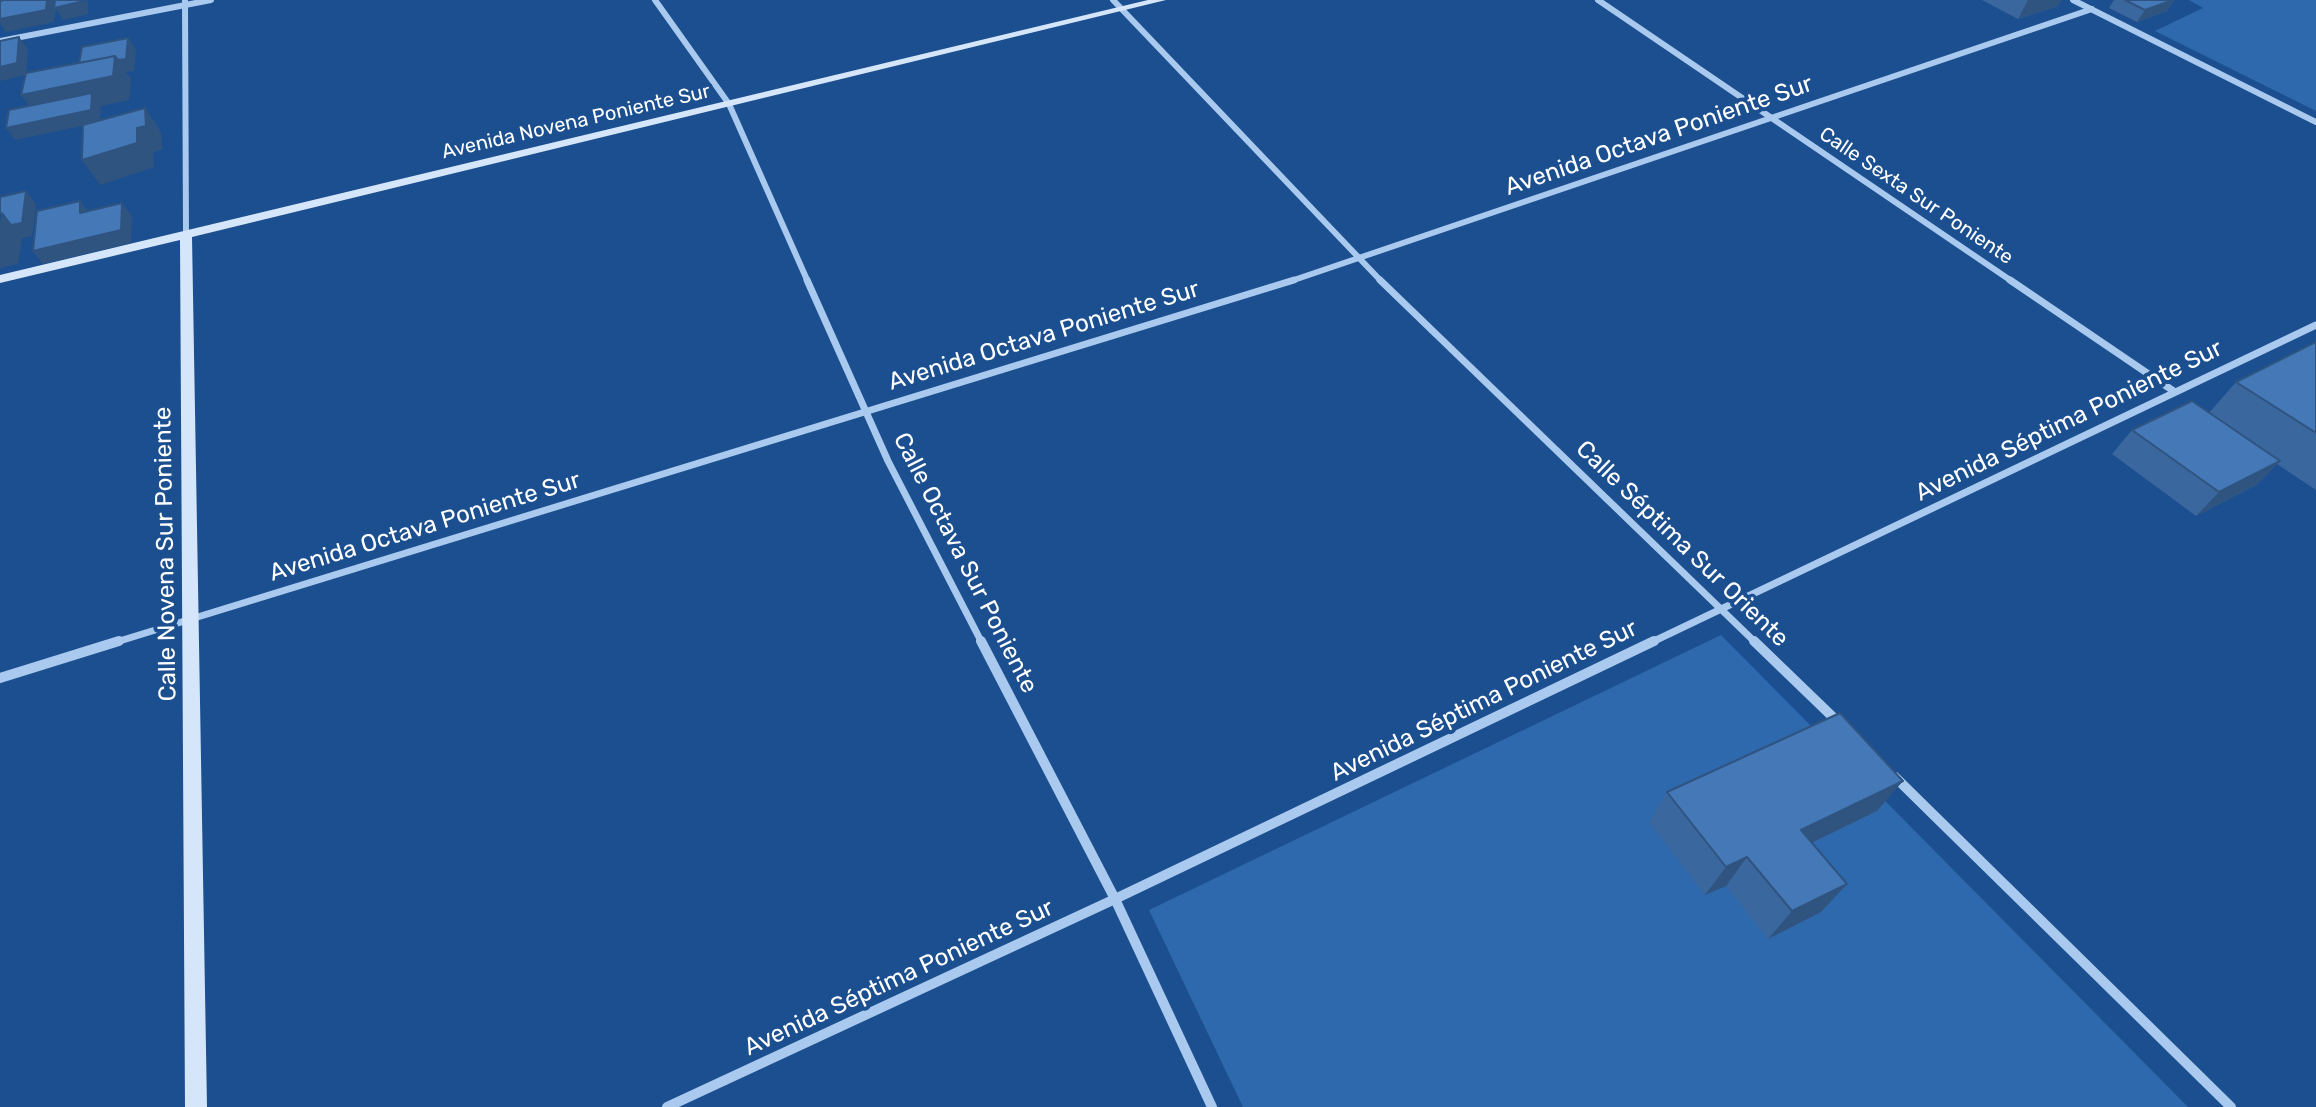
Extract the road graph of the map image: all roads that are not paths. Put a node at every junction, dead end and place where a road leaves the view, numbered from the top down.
1 (211, 0) edge
2 (655, 0) edge
3 (1161, 0) edge
4 (1598, 0) edge
5 (2073, 0) edge
6 (185, 2) edge
7 (1118, 5) edge
8 (2092, 9) junction
9 (0, 41) edge
10 (729, 104) junction
11 (1773, 118) junction
12 (2316, 122) edge
13 (186, 234) junction
14 (1359, 260) junction
15 (0, 279) edge
16 (2316, 325) edge
17 (2175, 392) junction
18 (867, 412) junction
19 (1721, 610) junction
20 (190, 620) junction
21 (0, 678) edge
22 (1848, 732) edge
23 (1882, 765) edge
24 (1115, 899) junction
25 (196, 1107) edge
26 (667, 1107) edge
27 (1212, 1107) edge
28 (2231, 1107) edge

1 - 6 street
2 - 10 street, Calle Octava Sur Poniente
3 - 7 street, Avenida Novena Poniente Sur
4 - 11 street, Calle Sexta Sur Poniente
5 - 8 street
6 - 9 street
6 - 13 street, Calle Novena Sur Poniente
7 - 10 street, Avenida Novena Poniente Sur
7 - 14 street, Calle Séptima Sur Oriente
8 - 11 street, Avenida Octava Poniente Sur
8 - 12 street
10 - 13 street, Avenida Novena Poniente Sur
10 - 18 street, Calle Octava Sur Poniente
11 - 14 street, Avenida Octava Poniente Sur
11 - 17 street, Calle Sexta Sur Poniente
13 - 15 street, Avenida Novena Poniente Sur
13 - 20 street, Calle Novena Sur Poniente
14 - 18 street, Avenida Octava Poniente Sur
14 - 19 street, Calle Séptima Sur Oriente
16 - 17 street, Avenida Séptima Poniente Sur
17 - 19 street, Avenida Séptima Poniente Sur
18 - 20 street, Avenida Octava Poniente Sur
18 - 24 street, Calle Octava Sur Poniente
19 - 22 street, Calle Séptima Sur Oriente
19 - 24 street, Avenida Séptima Poniente Sur
20 - 21 street, Avenida Octava Poniente Sur
20 - 25 street, Calle Novena Sur Poniente
23 - 28 street
24 - 26 street, Avenida Séptima Poniente Sur
24 - 27 street, Calle Octava Sur Poniente

